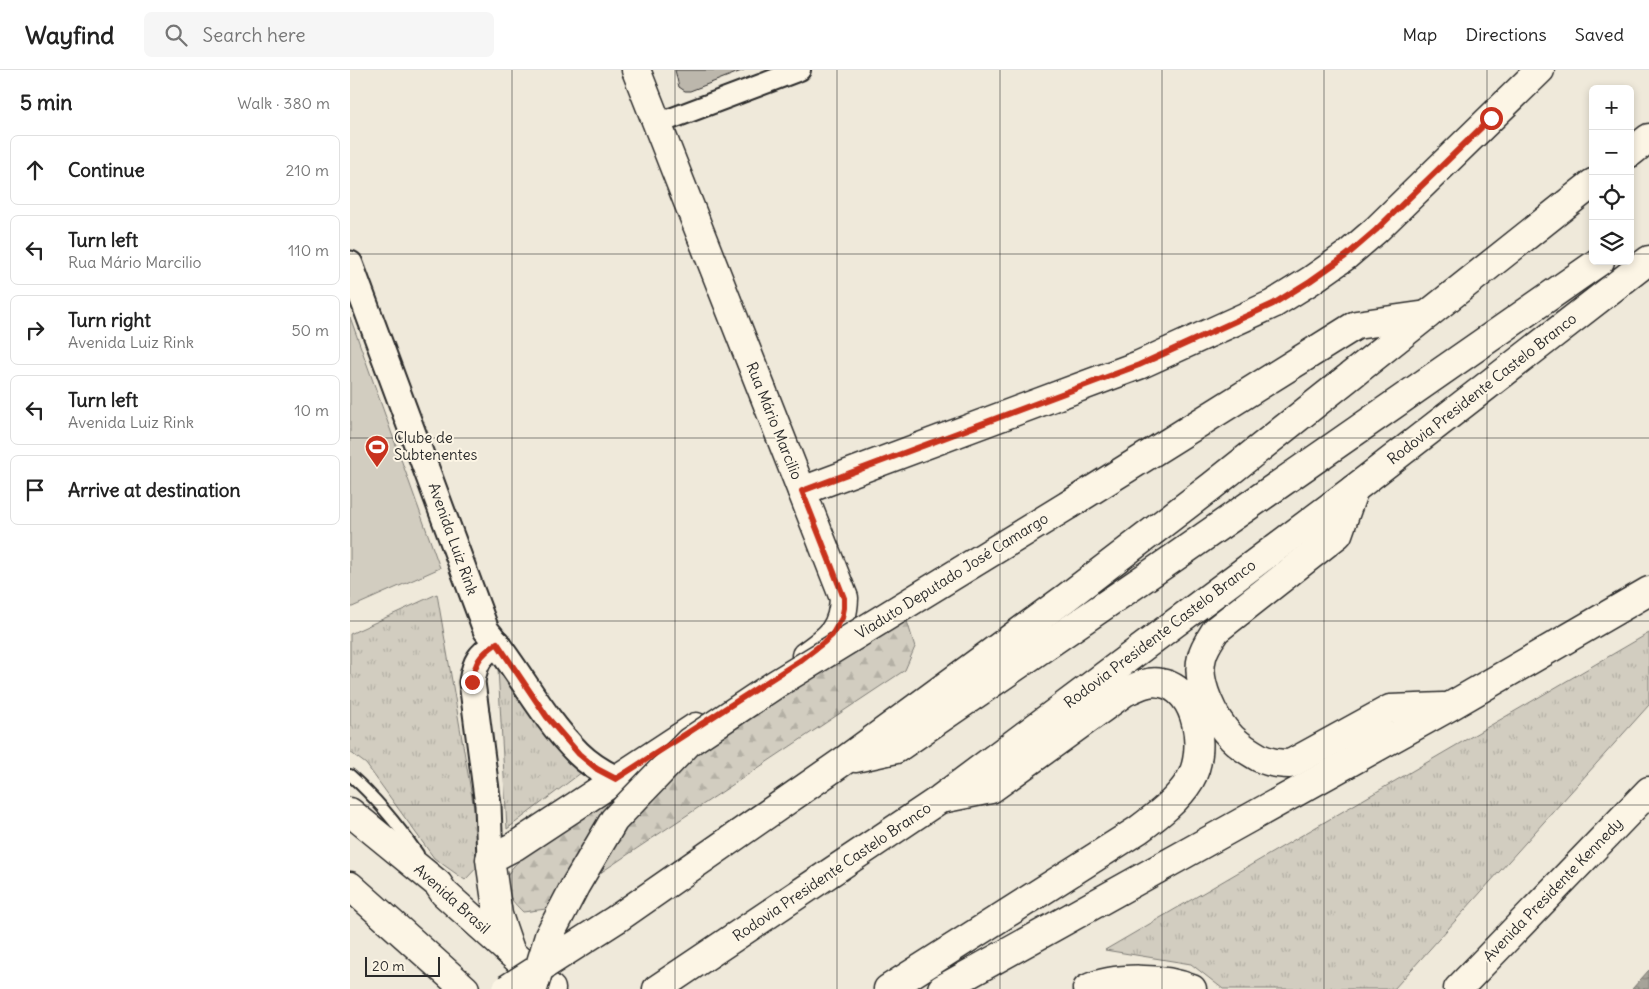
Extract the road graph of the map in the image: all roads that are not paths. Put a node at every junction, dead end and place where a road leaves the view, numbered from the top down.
1 (636, 70) edge
2 (800, 70) edge
3 (1540, 70) edge
4 (657, 124) junction
5 (1649, 138) edge
6 (1634, 150) edge
7 (1589, 185) edge
8 (1649, 244) edge
9 (1634, 250) edge
10 (1649, 260) edge
11 (350, 264) edge
12 (1594, 265) edge
13 (1427, 315) junction
14 (1354, 489) junction
15 (802, 491) junction
16 (1649, 591) edge
17 (497, 643) junction
18 (1449, 707) junction
19 (845, 760) junction
20 (350, 774) edge
21 (616, 779) junction
22 (1649, 791) edge
23 (940, 799) junction
24 (350, 812) edge
25 (490, 859) junction
26 (438, 884) junction
27 (350, 886) edge
28 (511, 953) junction
29 (465, 989) edge
30 (506, 989) edge
31 (533, 989) edge
32 (551, 989) edge
33 (657, 989) edge
34 (888, 989) edge
35 (942, 989) edge
36 (1087, 989) edge
37 (1192, 989) edge
38 (1458, 989) edge

1 - 4 main road, Rua Mário Marcilio
2 - 4 street
3 - 15 main road
4 - 15 main road, Rua Mário Marcilio
5 - 6 main road
7 - 13 main road
8 - 9 main road
10 - 14 main road, Rodovia Presidente Castelo Branco
11 - 17 street, Avenida Luiz Rink
12 - 19 main road
13 - 19 main road
13 - 31 main road, Viaduto Deputado José Camargo, bridge
14 - 18 main road
14 - 23 main road, Rodovia Presidente Castelo Branco
15 - 21 main road, Rua Mário Marcilio
16 - 18 main road
17 - 21 street, Avenida Luiz Rink
17 - 25 street
18 - 35 main road
19 - 30 main road, bridge
20 - 26 lane
21 - 25 main road, Rua Mário Marcilio
22 - 38 main road, Avenida Presidente Kennedy
23 - 33 main road, Rodovia Presidente Castelo Branco
23 - 34 main road
24 - 26 main road, Avenida Brasil
25 - 28 main road
26 - 28 main road, Avenida Brasil
27 - 29 main road
28 - 32 main road, Avenida Brasil
36 - 37 main road

